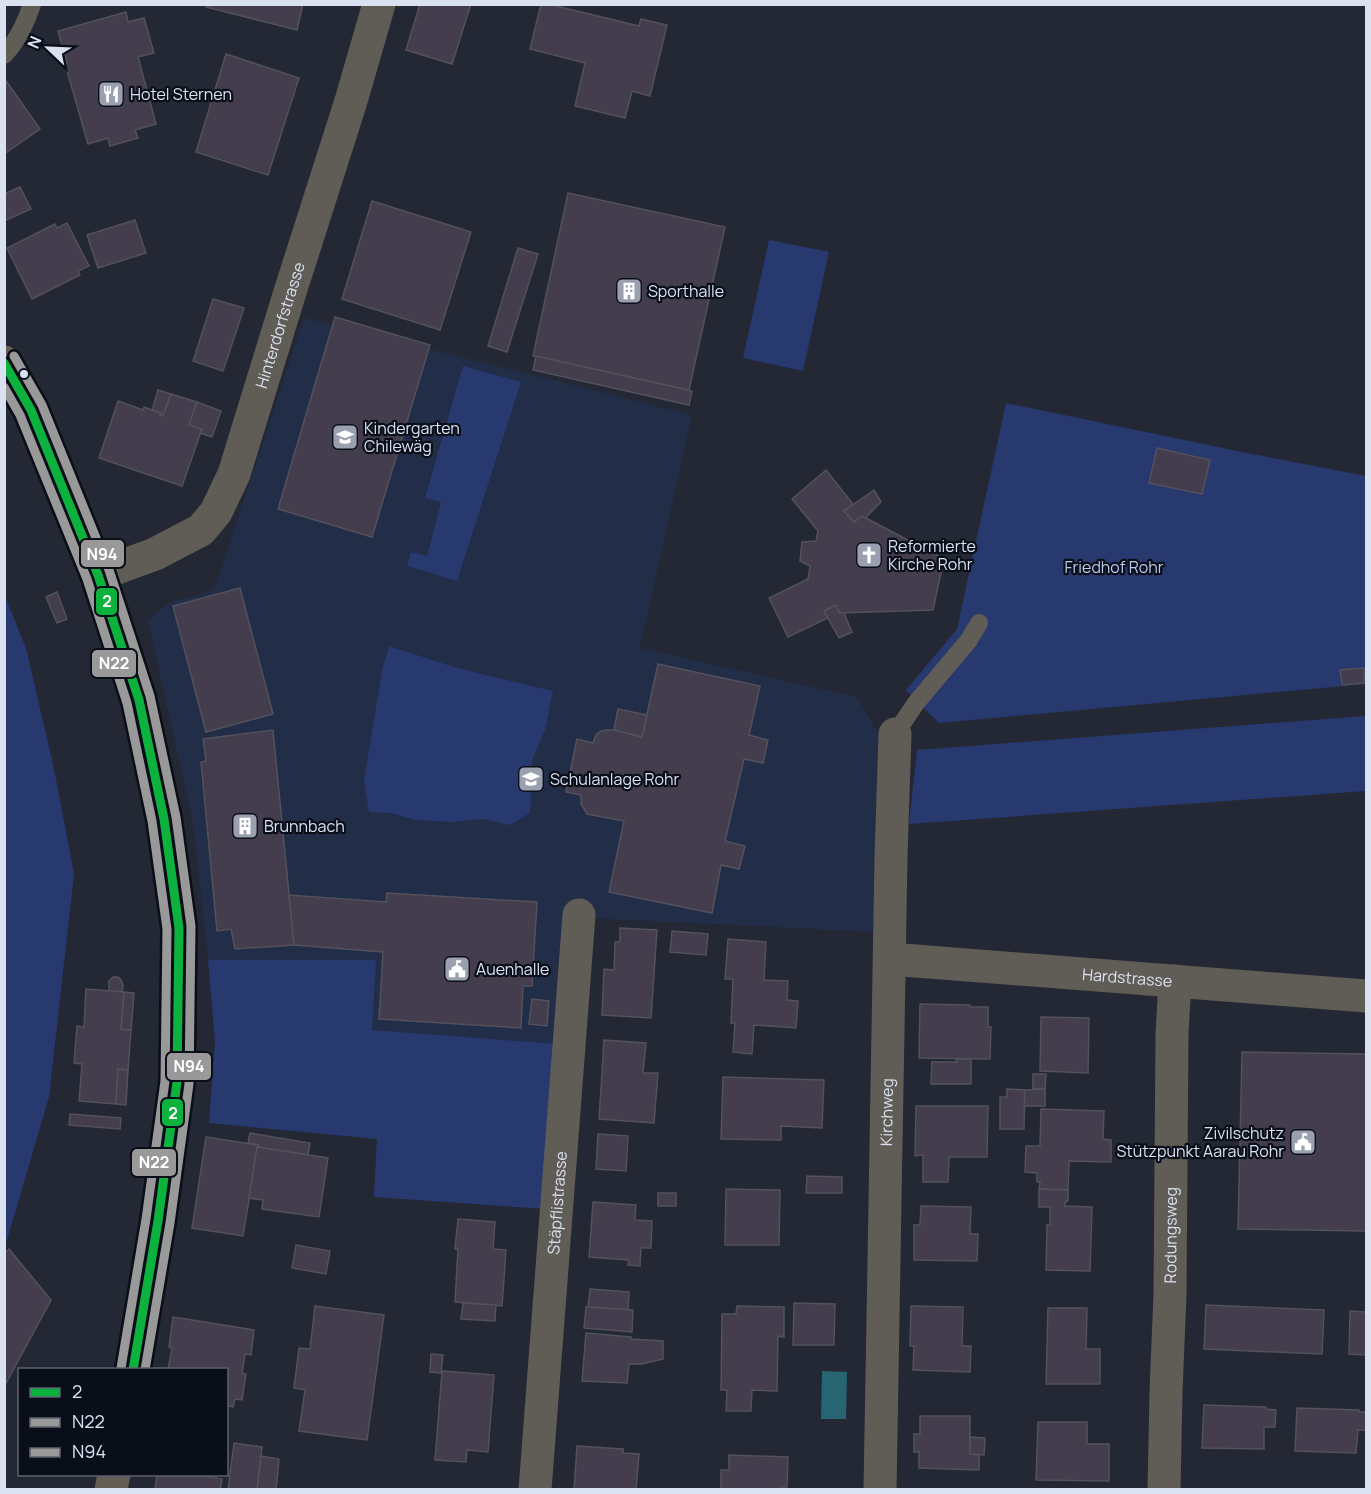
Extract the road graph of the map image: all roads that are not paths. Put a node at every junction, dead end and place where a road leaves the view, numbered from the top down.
1 (32, 4) edge
2 (379, 4) edge
3 (4, 55) edge
4 (4, 362) edge
5 (98, 574) junction
6 (979, 622) dead end
7 (895, 734) joint
8 (579, 915) dead end
9 (890, 959) junction
10 (1175, 981) junction
11 (1366, 996) edge
12 (133, 1368) edge
13 (535, 1490) edge
14 (880, 1490) edge
15 (1164, 1490) edge

1 - 3 lane
2 - 5 street, Hinterdorfstrasse
4 - 5 main road
5 - 12 main road
6 - 7 lane
7 - 9 street, Kirchweg
8 - 13 street, Stäpflistrasse
9 - 10 street, Hardstrasse
9 - 14 street, Kirchweg
10 - 11 street, Hardstrasse
10 - 15 street, Rodungsweg

